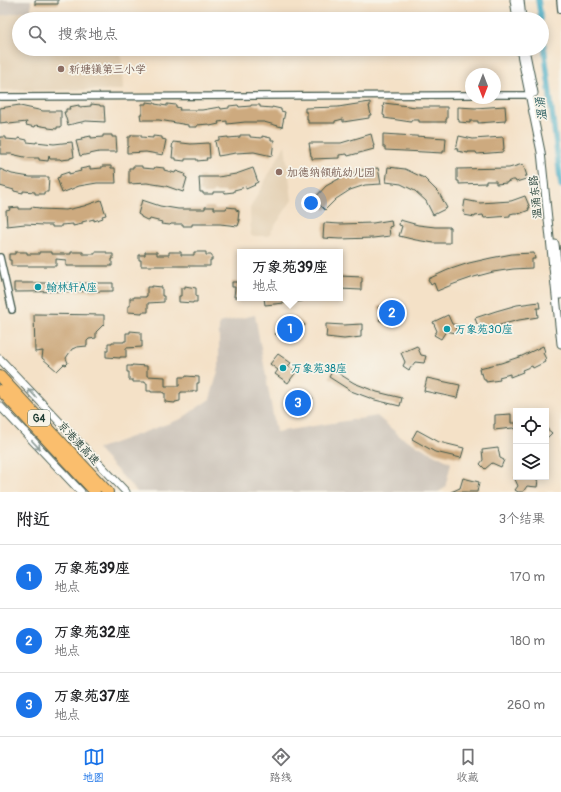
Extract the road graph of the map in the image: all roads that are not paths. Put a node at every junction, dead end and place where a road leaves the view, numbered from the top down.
1 (514, 0) edge
2 (520, 0) edge
3 (560, 0) edge
4 (561, 10) edge
5 (516, 12) edge
6 (521, 12) edge
7 (522, 56) edge
8 (526, 56) edge
9 (465, 95) edge
10 (501, 95) edge
11 (532, 95) junction
12 (0, 96) edge
13 (0, 257) edge
14 (561, 295) edge
15 (12, 310) dead end
16 (561, 344) edge
17 (0, 359) edge
18 (0, 376) edge
19 (0, 390) edge
20 (0, 406) edge
21 (81, 492) edge
22 (95, 492) edge
23 (108, 492) edge
24 (126, 492) edge

1 - 5 street
2 - 6 street
3 - 4 street
7 - 11 street, 温涌东路
8 - 11 street, 温涌东路
9 - 12 street
10 - 11 street
11 - 14 street, 温涌东路
11 - 16 street, 温涌东路
13 - 15 street
24 -> 17 street
18 - 23 highway, 京港澳高速 / G4
19 - 22 highway, 京港澳高速 / G4
20 -> 21 street

